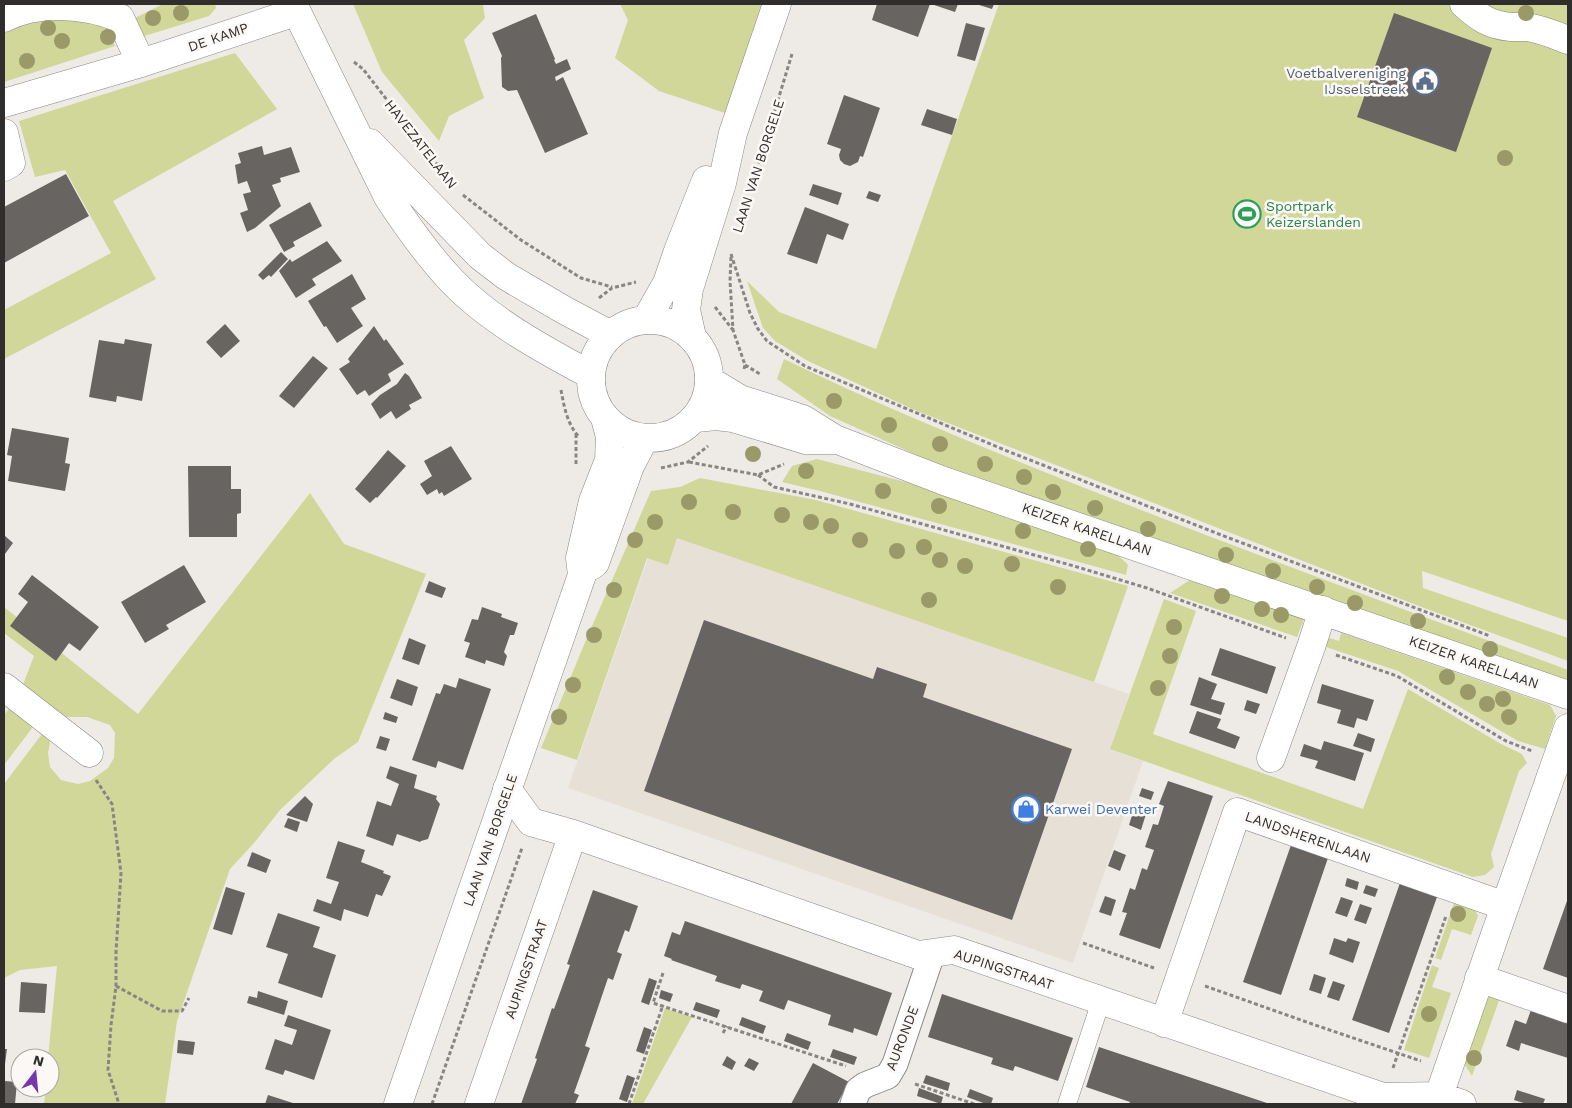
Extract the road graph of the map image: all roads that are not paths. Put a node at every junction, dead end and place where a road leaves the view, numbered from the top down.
1 (777, 4) edge
2 (1464, 4) edge
3 (295, 8) edge
4 (10, 11) edge
5 (126, 11) edge
6 (1568, 40) edge
7 (141, 63) junction
8 (4, 104) edge
9 (352, 125) junction
10 (4, 133) edge
11 (733, 133) junction
12 (4, 166) edge
13 (646, 320) junction
14 (611, 335) junction
15 (692, 337) junction
16 (591, 375) junction
17 (710, 381) junction
18 (605, 418) junction
19 (696, 418) junction
20 (644, 439) junction
21 (834, 440) junction
22 (582, 575) junction
23 (1323, 610) junction
24 (4, 686) edge
25 (1568, 695) edge
26 (1564, 744) edge
27 (1271, 758) dead end
28 (90, 762) road end
29 (507, 789) junction
30 (573, 834) junction
31 (1505, 906) junction
32 (932, 954) junction
33 (1479, 978) junction
34 (1101, 1001) junction
35 (1568, 1009) edge
36 (1164, 1023) junction
37 (1446, 1102) edge
38 (398, 1104) edge
39 (479, 1104) edge
40 (853, 1104) edge
41 (1067, 1104) edge

1 - 11 street, LAAN VAN BORGELE
2 - 6 street
3 - 7 street, DE KAMP
3 - 9 street
4 - 5 street
5 - 7 street
7 - 8 street, DE KAMP
9 - 14 street
9 - 16 street
10 - 12 street
11 - 13 street, LAAN VAN BORGELE
11 - 15 street, LAAN VAN BORGELE
13 - 14 street
13 - 15 street
14 - 16 street
15 - 17 street
16 - 18 street
17 - 19 street
17 - 21 street, KEIZER KARELLAAN
18 - 20 street
18 - 22 street, LAAN VAN BORGELE
19 - 20 street
19 - 21 street, KEIZER KARELLAAN
20 - 22 street, LAAN VAN BORGELE
21 - 23 street, KEIZER KARELLAAN
22 - 29 street, LAAN VAN BORGELE
23 - 25 street, KEIZER KARELLAAN
23 - 27 street
24 - 28 street
26 - 31 street
29 - 30 street, AUPINGSTRAAT
29 - 38 street, LAAN VAN BORGELE
30 - 32 street, AUPINGSTRAAT
30 - 39 street, AUPINGSTRAAT
31 - 33 street
31 - 36 street, LANDSHERENLAAN
32 - 34 street, AUPINGSTRAAT
32 - 40 street, AURONDE
33 - 35 street
33 - 37 street
34 - 36 street, AUPINGSTRAAT
34 - 41 lane
36 - 37 street, AUPINGSTRAAT

